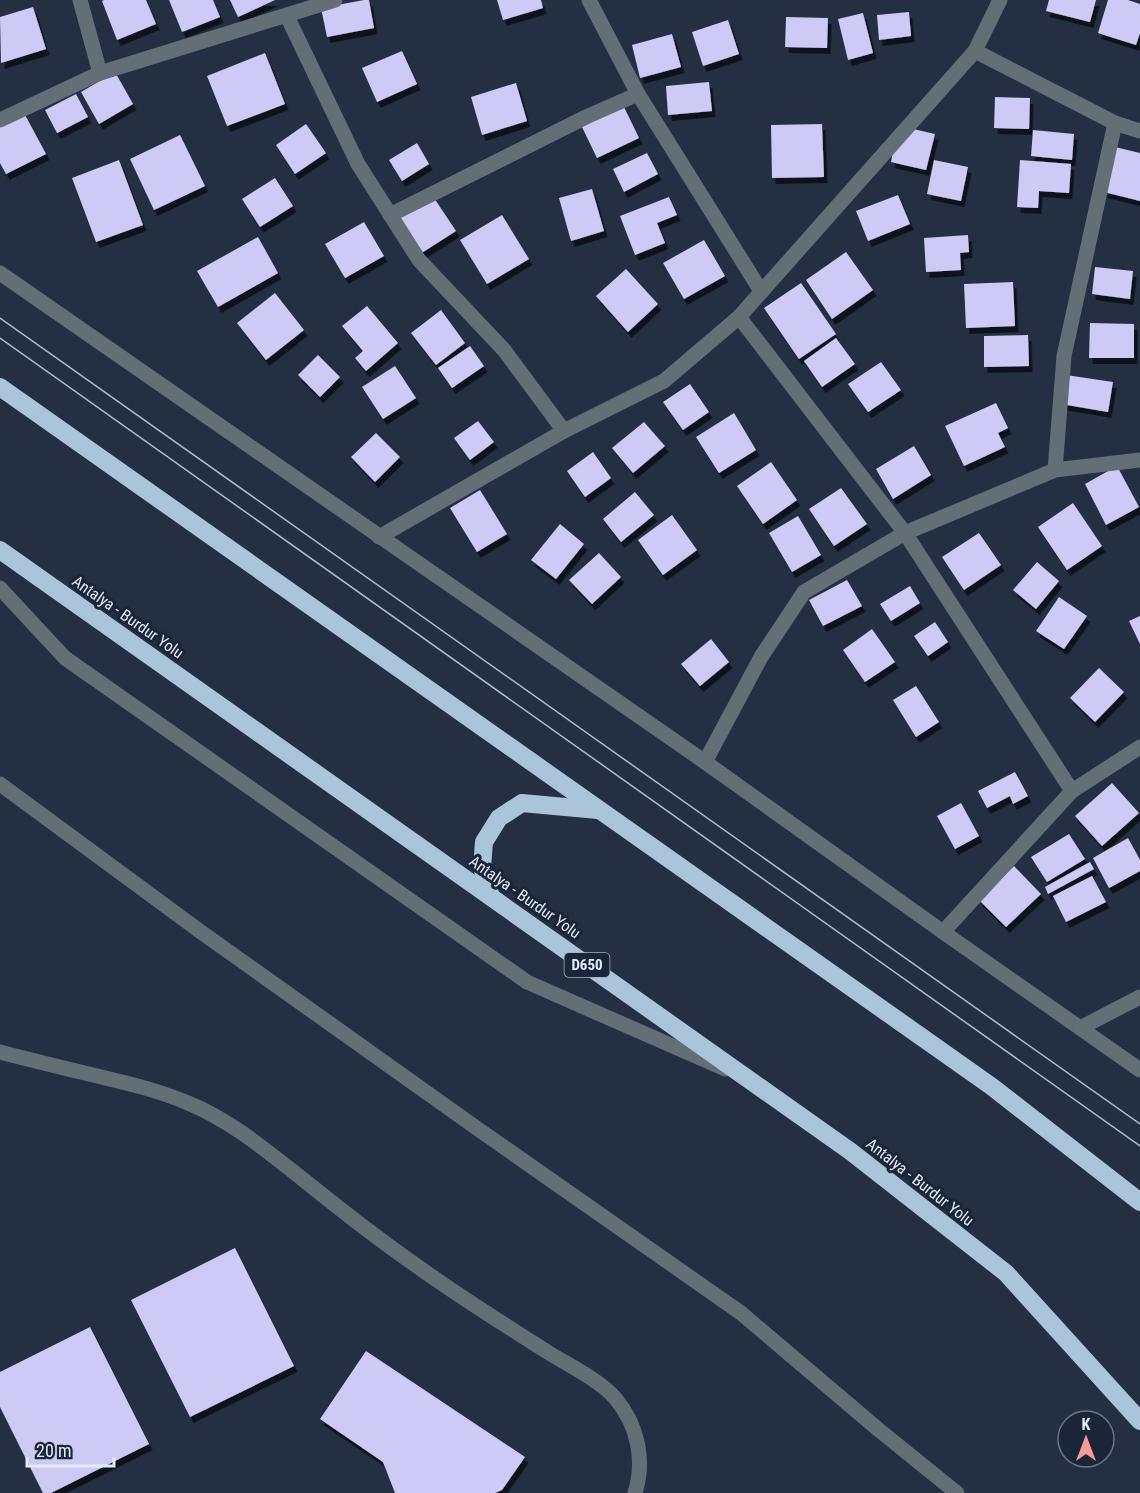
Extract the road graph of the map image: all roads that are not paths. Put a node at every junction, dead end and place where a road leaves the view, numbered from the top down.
1 (80, 0) edge
2 (335, 0) edge
3 (588, 0) edge
4 (1000, 0) edge
5 (302, 5) edge
6 (287, 16) junction
7 (975, 51) junction
8 (100, 73) junction
9 (638, 94) junction
10 (0, 120) edge
11 (1115, 123) junction
12 (1140, 131) edge
13 (390, 214) junction
14 (0, 273) edge
15 (760, 291) junction
16 (739, 317) junction
17 (0, 387) edge
18 (564, 431) junction
19 (1140, 460) edge
20 (1055, 470) junction
21 (905, 534) junction
22 (379, 537) junction
23 (0, 550) edge
24 (0, 588) edge
25 (1140, 747) edge
26 (705, 762) junction
27 (0, 784) edge
28 (1072, 790) junction
29 (600, 810) junction
30 (491, 897) junction
31 (943, 932) junction
32 (1140, 997) edge
33 (1080, 1028) junction
34 (0, 1053) edge
35 (1140, 1070) edge
36 (747, 1078) junction
37 (1140, 1202) edge
38 (1140, 1421) edge
39 (635, 1493) edge
40 (957, 1493) edge

1 - 8 street
2 - 5 street
3 - 9 street
4 - 7 street
5 - 6 street
6 - 8 street
6 - 13 street
7 - 11 street
7 - 15 street
8 - 10 street
9 - 13 street
9 - 15 street
11 - 12 street
11 - 20 street
13 - 18 street
14 - 22 street
15 - 16 street
16 - 18 street
16 - 21 street
17 - 29 highway
18 - 22 street
19 - 20 street
20 - 21 street
21 - 26 street
21 - 28 street
22 - 26 street
23 - 30 highway, Antalya - Burdur Yolu / D650
24 - 36 street
25 - 28 street
26 - 31 street
27 - 40 street
28 - 31 street
29 - 30 highway
29 - 37 highway
30 - 36 highway, Antalya - Burdur Yolu / D650
31 - 33 street
32 - 33 street
33 - 35 street
34 - 39 street
36 - 38 highway, Antalya - Burdur Yolu / D650

